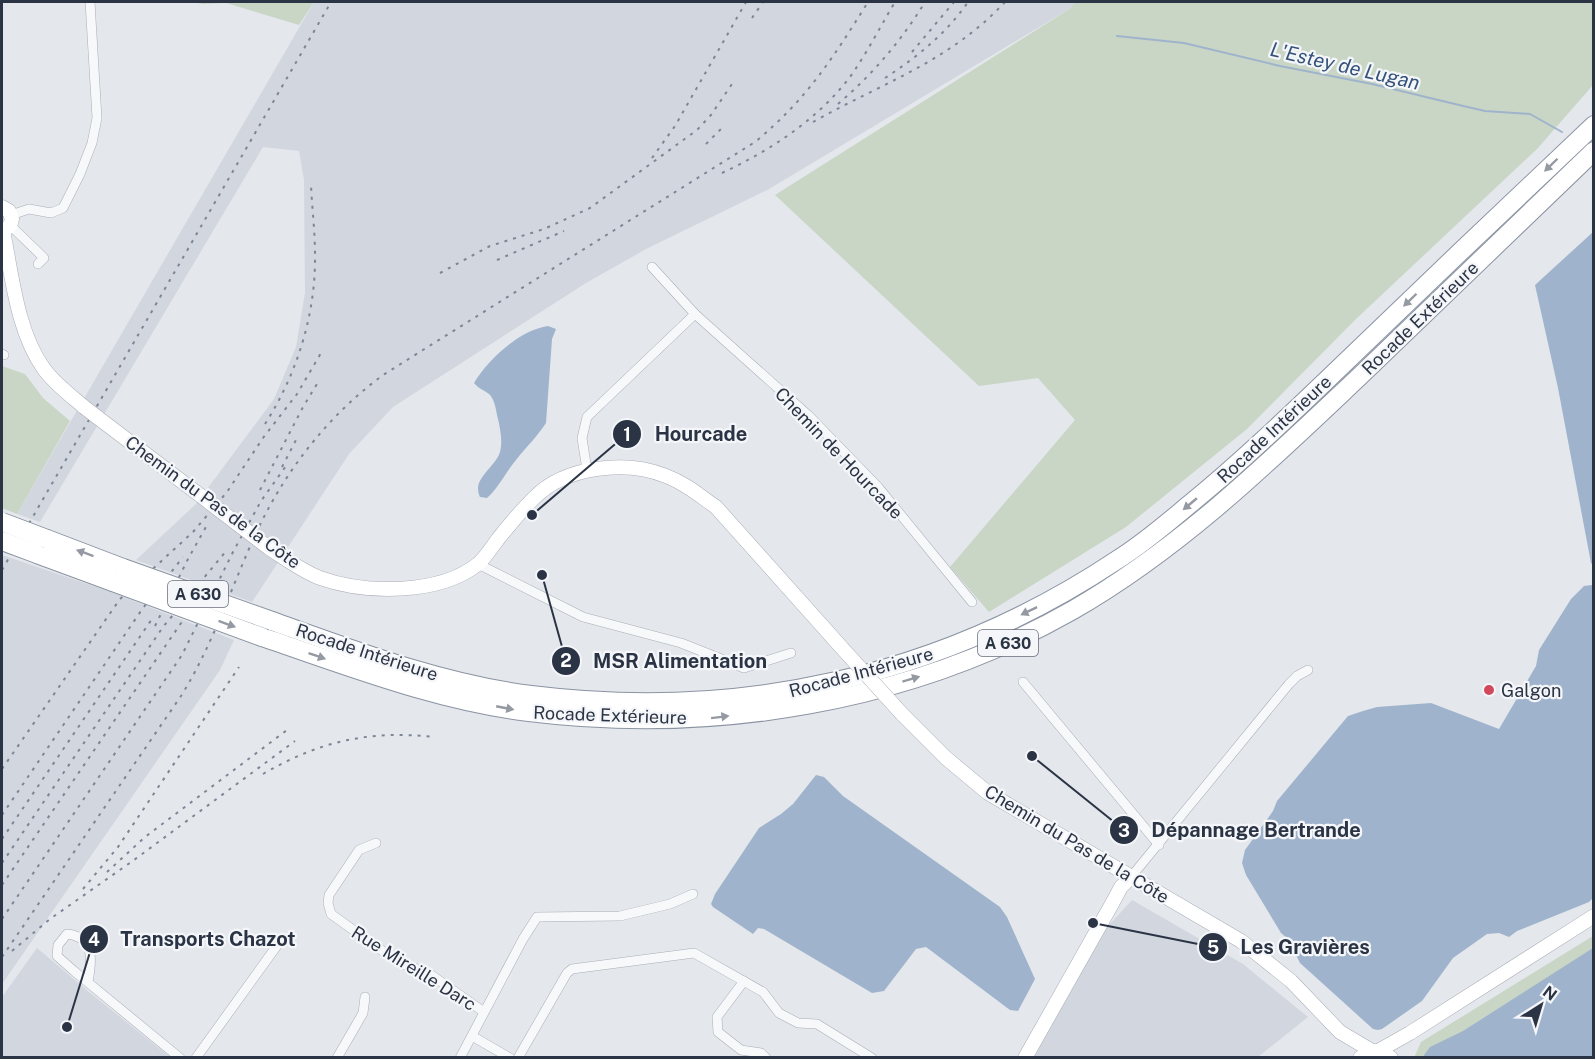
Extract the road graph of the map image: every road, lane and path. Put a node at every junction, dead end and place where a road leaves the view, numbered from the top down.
1 (90, 2) edge
2 (1593, 124) edge
3 (1593, 151) edge
4 (6, 222) edge
5 (38, 264) dead end
6 (651, 267) dead end
7 (695, 314) junction
8 (587, 470) junction
9 (2, 522) edge
10 (2, 541) edge
11 (42, 547) junction
12 (478, 564) junction
13 (118, 575) junction
14 (972, 602) dead end
15 (791, 653) dead end
16 (1308, 670) dead end
17 (1023, 682) dead end
18 (376, 843) dead end
19 (1159, 845) junction
20 (1131, 877) junction
21 (693, 894) dead end
22 (1593, 916) edge
23 (281, 940) dead end
24 (744, 981) junction
25 (88, 982) junction
26 (365, 997) dead end
27 (484, 1012) junction
28 (1340, 1032) junction
29 (1410, 1033) junction
30 (472, 1036) junction
31 (1370, 1053) edge
32 (180, 1058) edge
33 (196, 1058) edge
34 (338, 1058) edge
35 (460, 1058) edge
36 (510, 1058) edge
37 (518, 1058) edge
38 (766, 1058) edge
39 (872, 1058) edge
40 (1025, 1058) edge
41 (1353, 1058) edge
42 (1391, 1058) edge
43 (1398, 1058) edge

1 - 4 street
2 -> 13 highway, Rocade Intérieure / A 630, bridge
13 -> 3 highway, Rocade Extérieure / A 630, bridge
4 - 5 street
4 - 12 street, Chemin du Pas de la Côte, bridge
6 - 7 street, Chemin de Hourcade
7 - 8 street
7 - 14 street, Chemin de Hourcade
8 - 12 street, Chemin du Pas de la Côte
8 - 20 street, Chemin du Pas de la Côte, bridge
9 - 11 highway, Rocade Intérieure / A 630, bridge
10 - 11 highway, A 630, bridge
11 - 13 highway, Rocade Intérieure / A 630
12 - 15 street
16 - 19 street
17 - 19 street
18 - 27 street, Rue Mireille Darc
19 - 20 street
20 - 28 street, Chemin du Pas de la Côte
20 - 40 street
21 - 27 street
22 - 29 street
23 - 33 street
24 - 37 street
24 - 38 street
24 - 39 street
25 - 25 street
25 - 32 street
26 - 34 street
27 - 30 street
28 - 31 street, Chemin du Pas de la Côte
28 - 41 street, Chemin du Pas de la Côte
29 - 31 street
29 - 43 street
30 - 35 street
30 - 36 street
31 - 42 street, Chemin du Pas de la Côte

